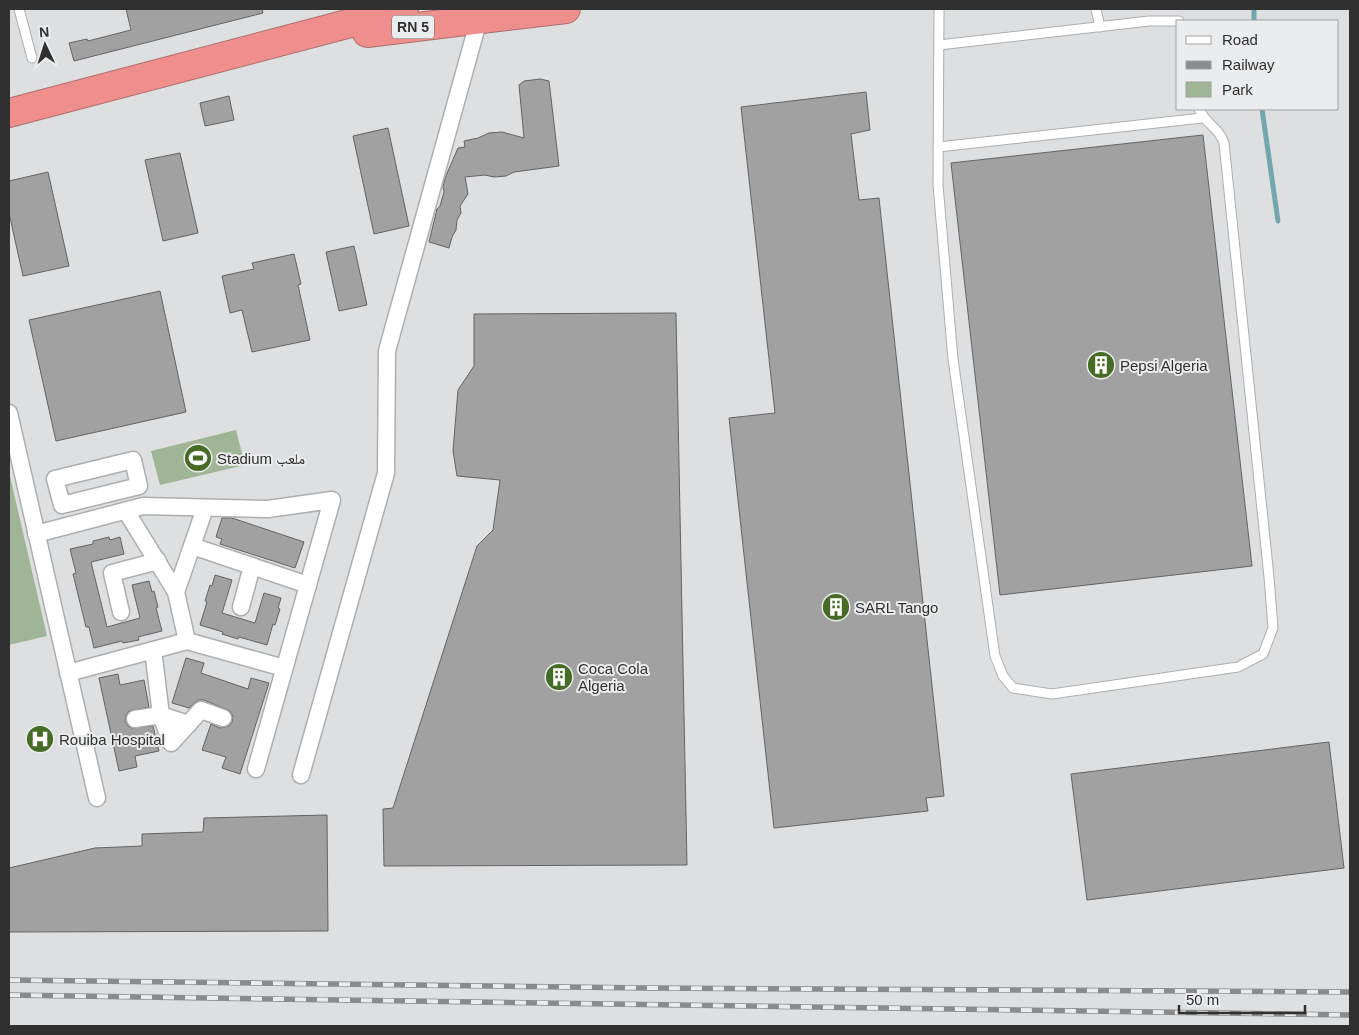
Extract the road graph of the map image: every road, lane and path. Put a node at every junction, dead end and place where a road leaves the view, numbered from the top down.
1 (19, 9) edge
2 (404, 9) edge
3 (566, 9) edge
4 (938, 9) edge
5 (1096, 9) edge
6 (479, 14) edge
7 (1176, 21) edge
8 (1100, 28) junction
9 (938, 45) junction
10 (259, 47) junction
11 (32, 58) dead end
12 (1199, 110) edge
13 (9, 113) edge
14 (1202, 118) junction
15 (938, 147) junction
16 (9, 413) edge
17 (95, 469) junction
18 (102, 495) junction
19 (205, 508) junction
20 (126, 511) junction
21 (107, 516) junction
22 (36, 534) junction
23 (192, 546) junction
24 (158, 562) junction
25 (252, 566) junction
26 (308, 585) junction
27 (176, 592) junction
28 (241, 607) dead end
29 (121, 612) dead end
30 (186, 641) junction
31 (153, 650) junction
32 (284, 668) junction
33 (68, 672) junction
34 (161, 715) junction
35 (223, 718) dead end
36 (135, 719) dead end
37 (189, 724) junction
38 (256, 769) dead end
39 (301, 775) dead end
40 (97, 798) dead end

1 - 11 lane
2 - 10 highway, RN 5
3 - 6 highway, RN 5
4 - 9 lane
5 - 8 lane
6 - 10 highway, RN 5
6 - 39 street
7 - 8 lane
8 - 9 lane
9 - 15 lane
10 - 13 highway, RN 5
12 - 14 lane
14 - 15 lane
14 - 15 lane
16 - 22 street
17 - 18 street
17 - 18 street
17 - 18 street
18 - 21 street
19 - 20 street
19 - 23 street
19 - 26 street
20 - 21 street
20 - 24 street
21 - 22 street
22 - 33 street
23 - 25 street
23 - 27 street
24 - 27 street
24 - 29 street
25 - 26 street
25 - 28 street
26 - 32 street
27 - 30 street
30 - 31 street
30 - 32 street
31 - 33 street
31 - 34 street
32 - 38 street
33 - 40 street
34 - 36 street
34 - 37 street
34 - 37 street
35 - 37 street

